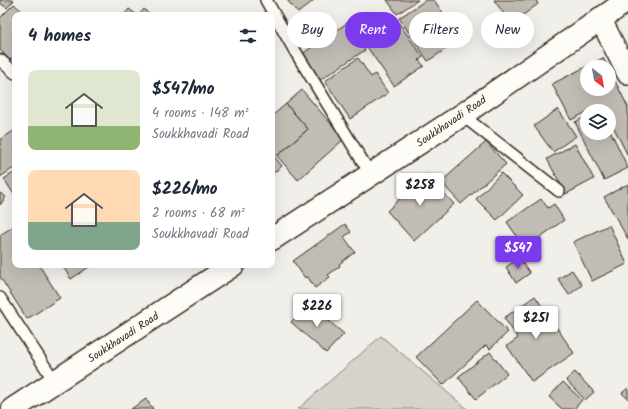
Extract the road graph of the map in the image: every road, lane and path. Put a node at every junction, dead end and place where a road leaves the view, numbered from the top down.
1 (266, 0) edge
2 (628, 0) edge
3 (273, 12) edge
4 (275, 16) edge
5 (600, 18) junction
6 (0, 60) edge
7 (12, 70) edge
8 (628, 74) edge
9 (462, 115) junction
10 (371, 175) junction
11 (559, 191) dead end
12 (275, 237) edge
13 (228, 268) edge
14 (0, 298) edge
15 (55, 382) junction
16 (13, 409) edge

1 - 3 lane
2 - 5 street, Soukkhavadi Road
4 - 10 lane
5 - 8 street
5 - 9 street, Soukkhavadi Road
6 - 7 lane
9 - 10 street, Soukkhavadi Road
9 - 11 lane
10 - 12 street, Soukkhavadi Road
13 - 15 street, Soukkhavadi Road
14 - 15 lane
15 - 16 street, Soukkhavadi Road

